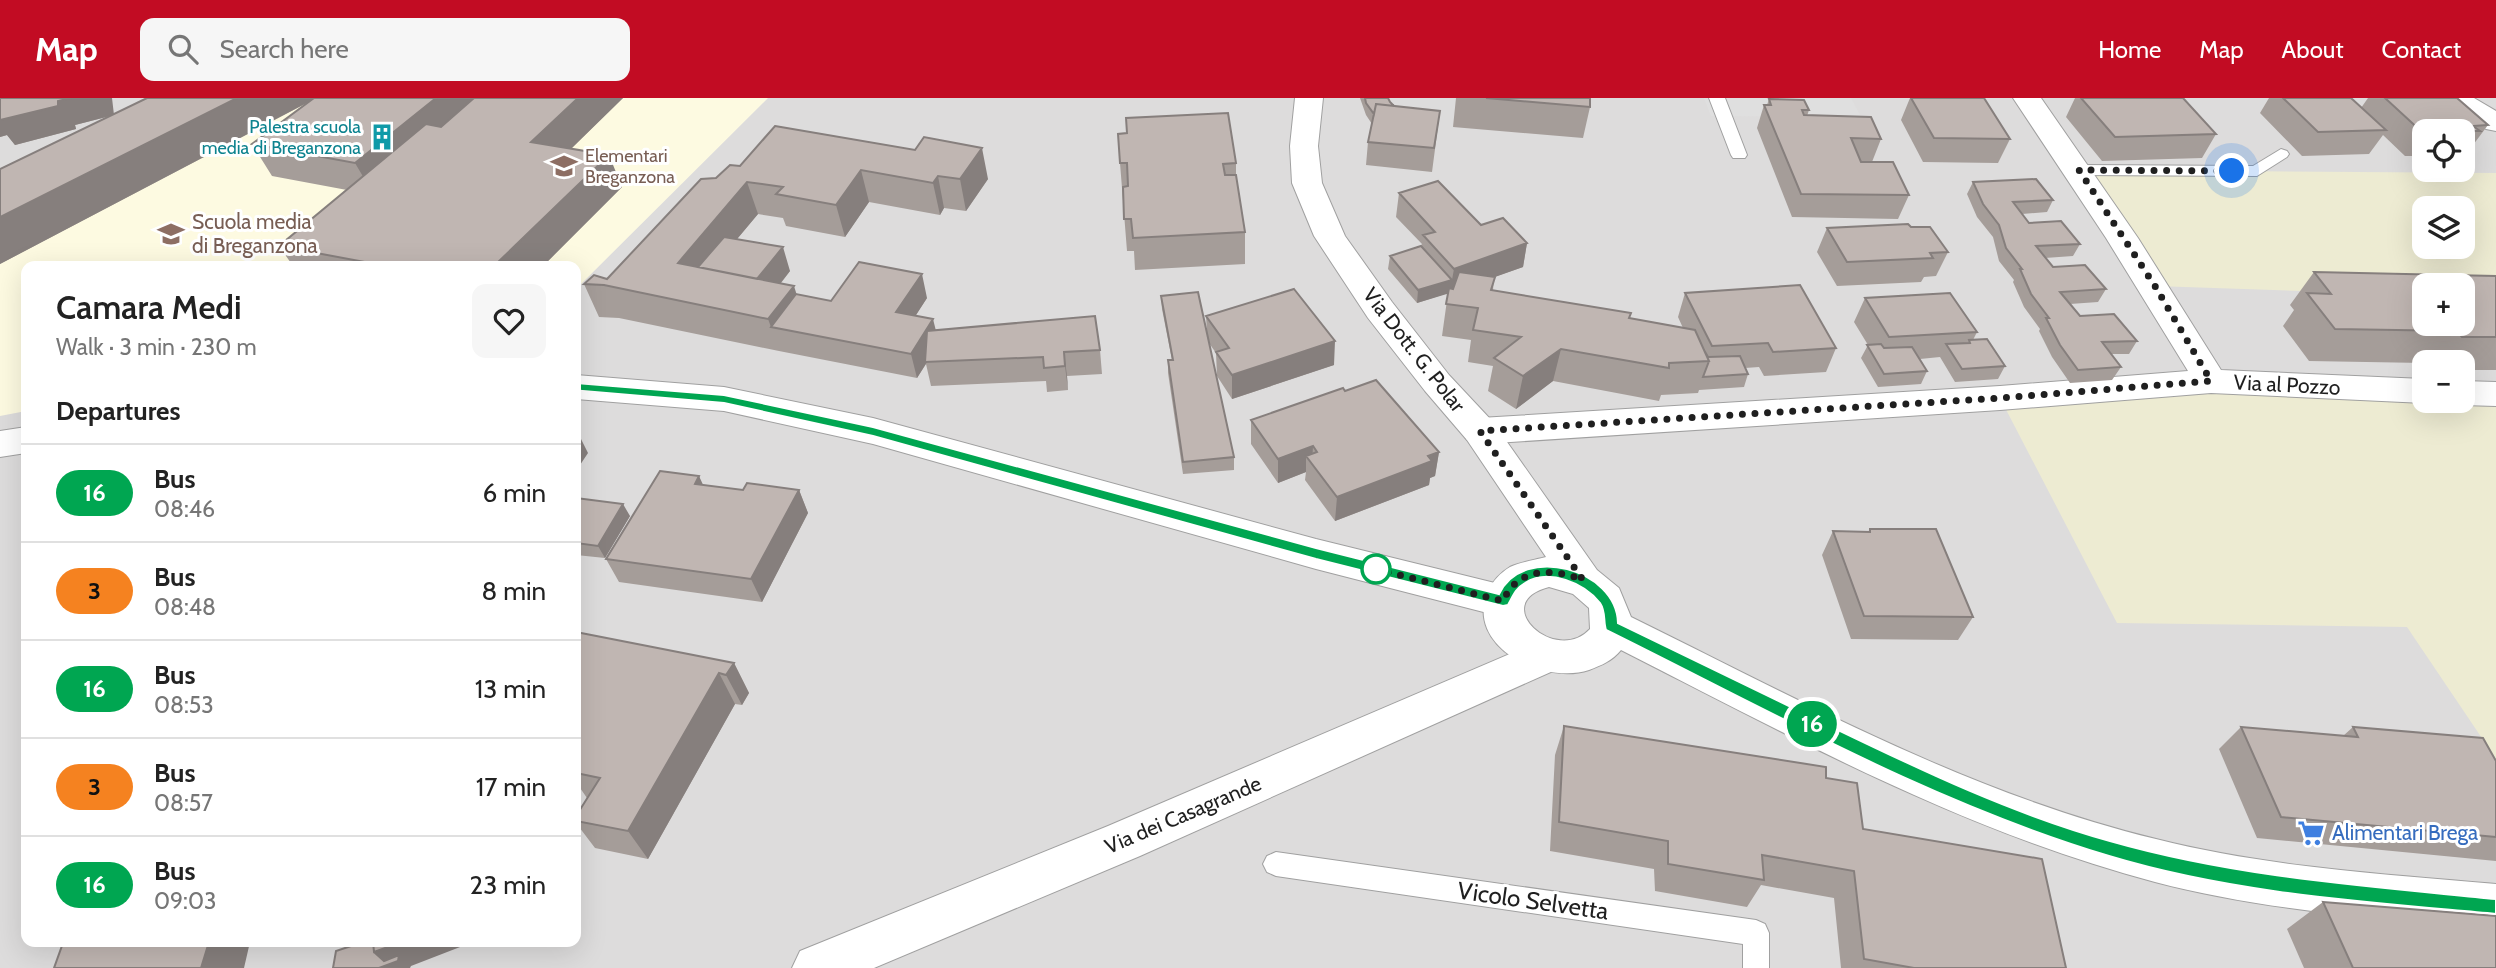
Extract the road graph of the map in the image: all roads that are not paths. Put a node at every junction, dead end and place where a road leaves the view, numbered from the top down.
1 (1309, 98) edge
2 (1717, 98) edge
3 (2028, 98) edge
4 (2454, 98) edge
5 (2496, 123) edge
6 (2281, 154) dead end
7 (1740, 155) dead end
8 (2079, 170) junction
9 (2211, 381) junction
10 (581, 387) edge
11 (2412, 390) edge
12 (2475, 393) edge
13 (2496, 394) edge
14 (1480, 431) junction
15 (21, 441) edge
16 (0, 443) edge
17 (1583, 580) junction
18 (1503, 601) junction
19 (1611, 626) junction
20 (1547, 655) junction
21 (1276, 864) dead end
22 (2496, 906) edge
23 (817, 968) edge
24 (1756, 968) edge

1 - 14 street, Via Dott. G. Polar
2 - 7 lane
3 - 8 street
4 - 5 street
6 - 8 lane
8 - 9 street
9 - 11 street, Via al Pozzo
9 - 14 street, Via al Pozzo
10 - 18 street
12 - 13 street
14 - 17 street, Via Dott. G. Polar
15 - 16 street
17 - 18 street
17 - 19 street
18 - 20 street
19 - 20 street
19 - 22 street
20 - 23 street, Via dei Casagrande
21 - 24 lane, Vicolo Selvetta

